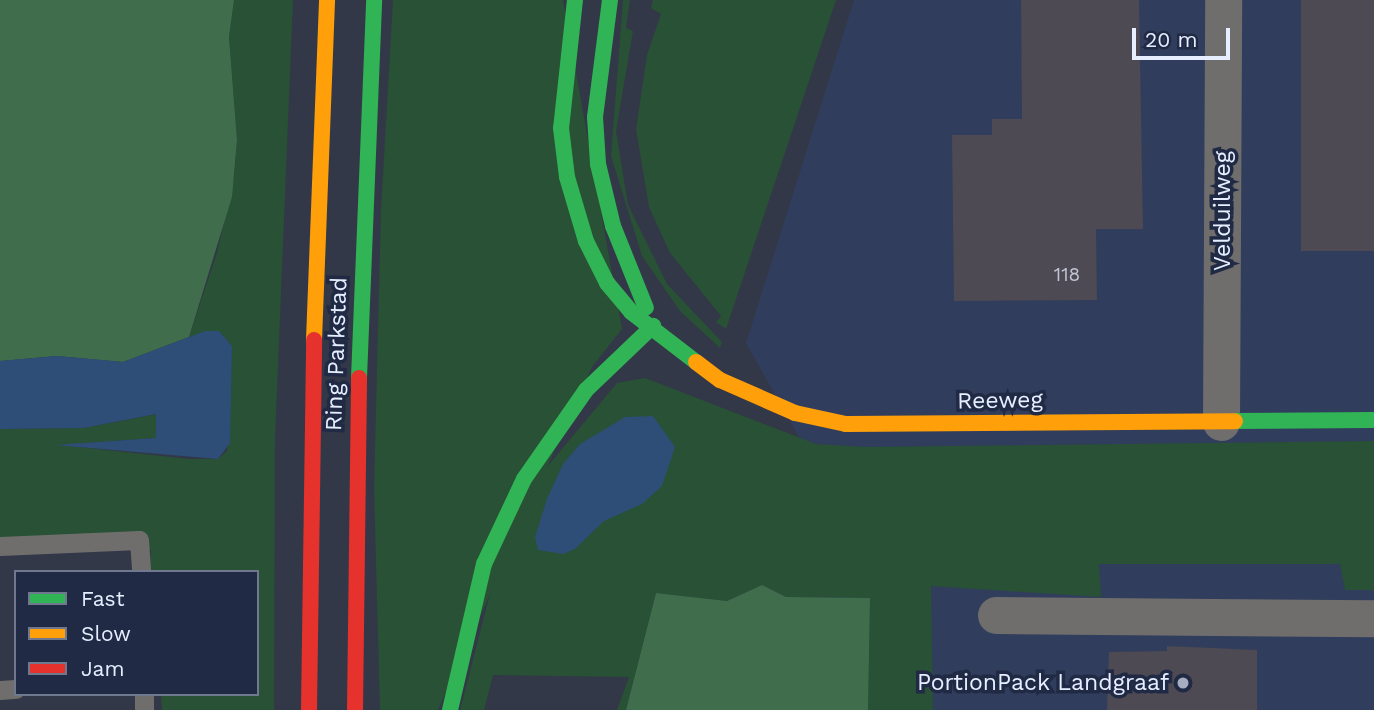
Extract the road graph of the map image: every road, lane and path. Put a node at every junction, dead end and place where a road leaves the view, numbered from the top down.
1 (327, 0) edge
2 (374, 0) edge
3 (575, 0) edge
4 (610, 0) edge
5 (1223, 0) edge
6 (653, 326) junction
7 (1374, 420) edge
8 (1221, 422) junction
9 (0, 545) edge
10 (141, 570) edge
11 (996, 615) dead end
12 (1374, 618) edge
13 (309, 710) edge
14 (355, 710) edge
15 (450, 710) edge

1 - 13 main road, Ring Parkstad
2 - 14 main road, Ring Parkstad
3 - 6 main road, Reeweg
4 - 6 main road, Reeweg
5 - 8 street, Velduilweg
6 - 8 main road, Reeweg
6 - 15 main road
7 - 8 main road, Reeweg
9 - 10 lane
11 - 12 street

